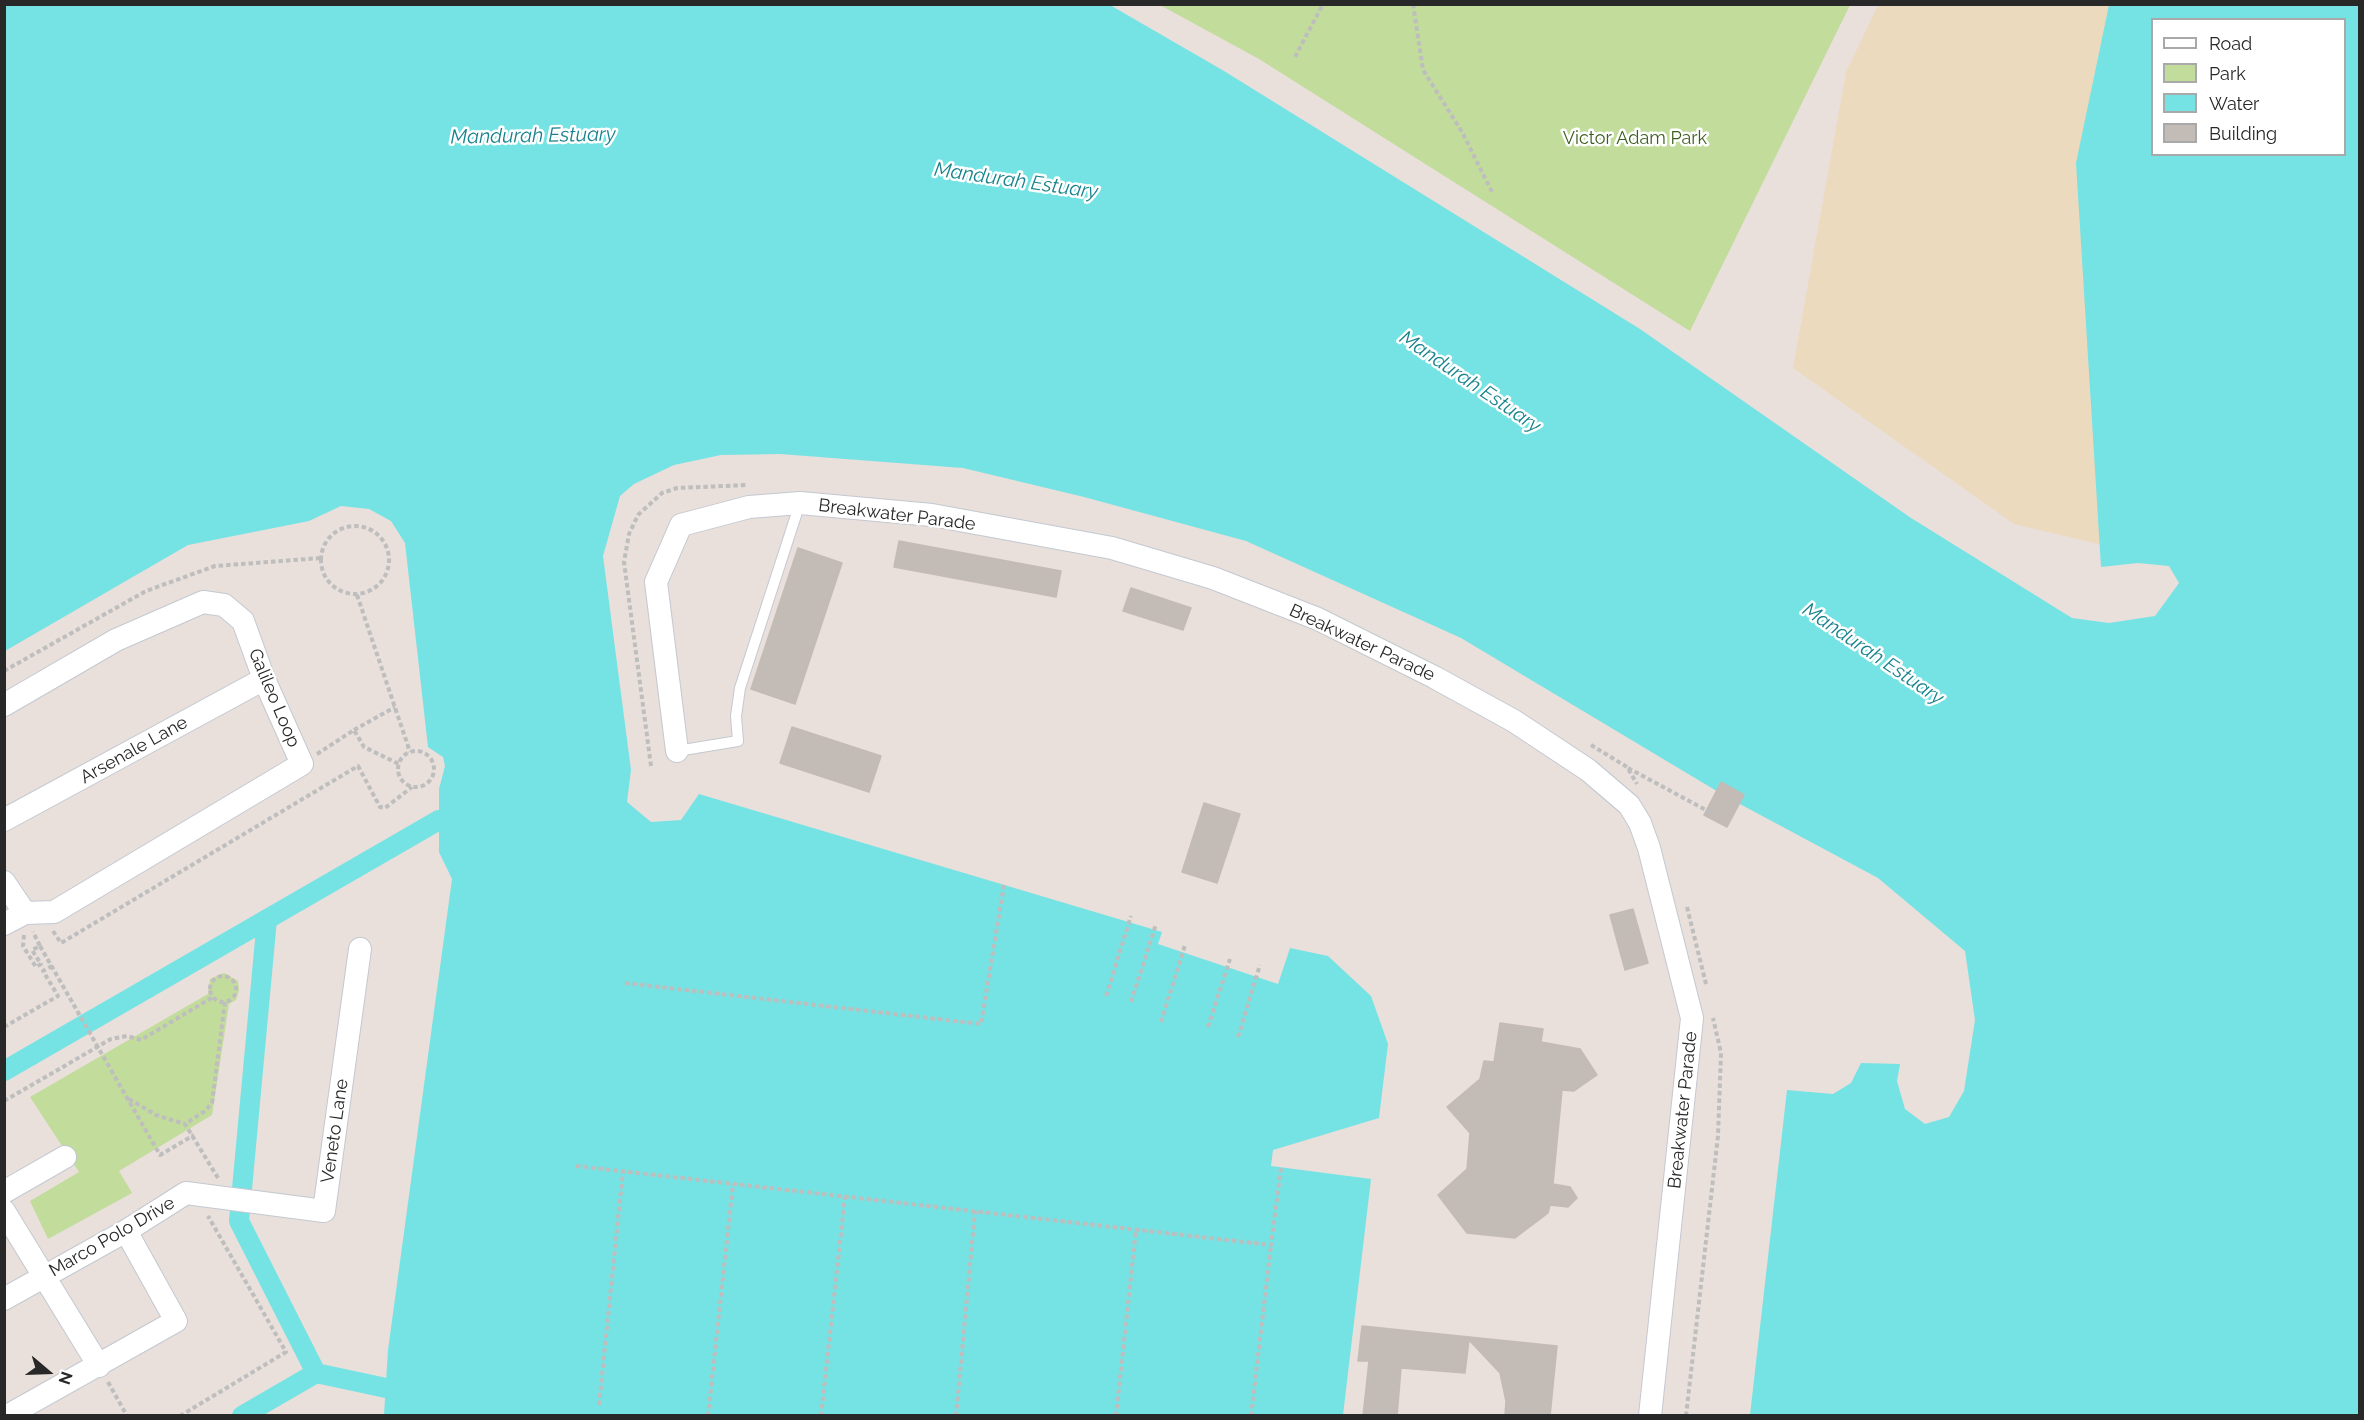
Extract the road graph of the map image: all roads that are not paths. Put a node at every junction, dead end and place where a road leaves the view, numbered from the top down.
1 (800, 503) junction
2 (264, 679) junction
3 (4, 705) edge
4 (677, 751) joint
5 (4, 820) edge
6 (4, 882) edge
7 (21, 925) edge
8 (360, 949) dead end
9 (65, 1157) dead end
10 (4, 1191) edge
11 (221, 1198) joint
12 (4, 1211) edge
13 (126, 1231) junction
14 (45, 1275) junction
15 (4, 1299) edge
16 (99, 1366) junction
17 (7, 1416) edge
18 (1650, 1416) edge

1 - 4 lane
1 - 4 street, Breakwater Parade
1 - 18 street, Breakwater Parade
2 - 3 street, Galileo Loop
2 - 5 street, Arsenale Lane
2 - 7 street, Galileo Loop
6 - 7 street
8 - 11 street, Veneto Lane
9 - 10 street
11 - 13 street, Marco Polo Drive
12 - 14 street
13 - 14 street, Marco Polo Drive
13 - 16 street
14 - 15 street, Marco Polo Drive
14 - 16 street
16 - 17 street

